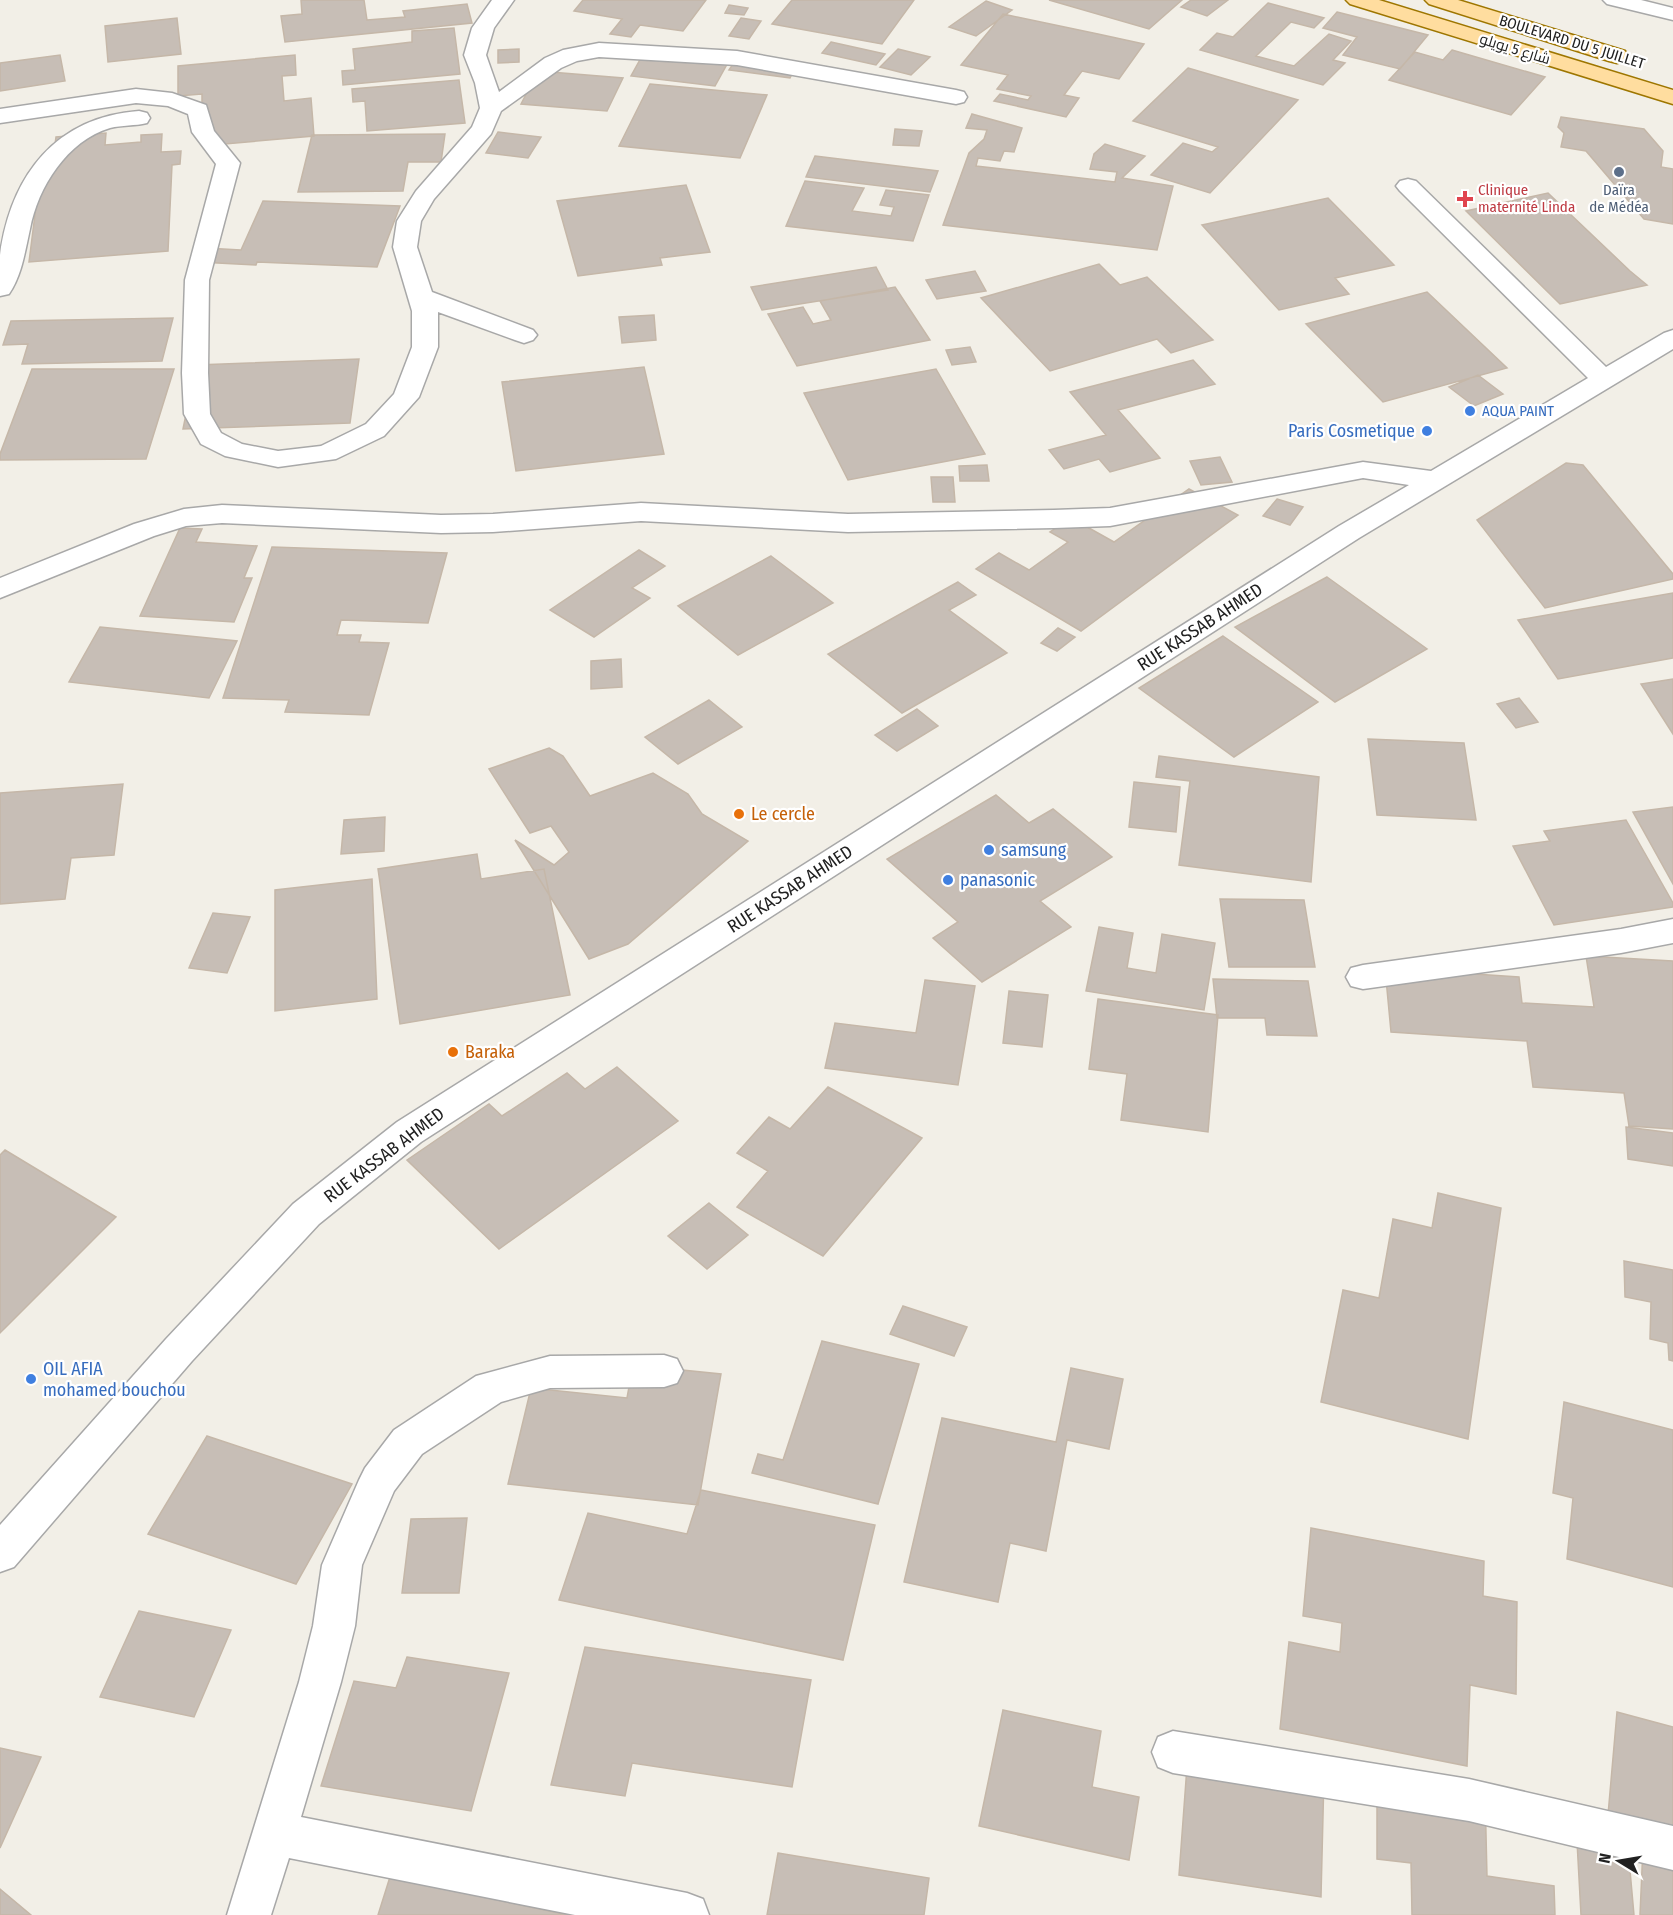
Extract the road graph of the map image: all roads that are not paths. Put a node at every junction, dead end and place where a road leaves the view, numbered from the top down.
1 (503, 0) edge
2 (1358, 0) edge
3 (1436, 0) edge
4 (1614, 0) edge
5 (1673, 14) edge
6 (1640, 63) dead end
7 (956, 97) dead end
8 (1673, 97) edge
9 (491, 108) junction
10 (0, 116) edge
11 (203, 132) junction
12 (1408, 186) dead end
13 (0, 289) edge
14 (421, 297) junction
15 (524, 335) dead end
16 (1673, 338) edge
17 (1603, 379) junction
18 (1435, 480) junction
19 (0, 589) edge
20 (1673, 931) edge
21 (1363, 977) dead end
22 (664, 1371) dead end
23 (0, 1554) edge
24 (1173, 1752) dead end
25 (274, 1833) junction
26 (1673, 1848) edge
27 (249, 1915) edge
28 (687, 1915) edge

1 - 9 street
2 - 8 main road, شارع 5 يويلو
3 - 6 main road, BOULEVARD DU 5 JUILLET
4 - 5 street
7 - 9 street
9 - 14 street
10 - 11 street
11 - 13 street
11 - 14 street
12 - 17 street
14 - 15 street
16 - 17 street, RUE KASSAB AHMED
17 - 18 street, RUE KASSAB AHMED
18 - 19 street
18 - 23 street, RUE KASSAB AHMED
20 - 21 street
22 - 25 street
24 - 26 street
25 - 27 street
25 - 28 street

